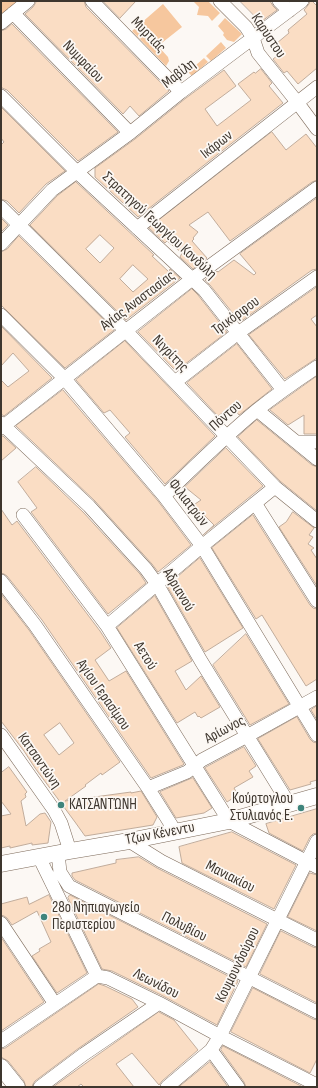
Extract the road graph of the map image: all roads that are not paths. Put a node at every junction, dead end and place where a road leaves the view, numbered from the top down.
1 (28, 1) edge
2 (92, 1) edge
3 (220, 1) edge
4 (279, 1) edge
5 (302, 1) edge
6 (289, 11) junction
7 (13, 13) junction
8 (1, 23) edge
9 (253, 38) junction
10 (317, 87) edge
11 (181, 92) junction
12 (1, 96) edge
13 (297, 102) junction
14 (317, 129) edge
15 (130, 133) junction
16 (77, 172) junction
17 (317, 188) edge
18 (1, 207) edge
19 (19, 224) junction
20 (137, 228) junction
21 (1, 244) edge
22 (317, 278) edge
23 (192, 280) junction
24 (1, 315) edge
25 (126, 331) junction
26 (238, 333) junction
27 (317, 368) edge
28 (64, 378) junction
29 (175, 382) junction
30 (283, 390) junction
31 (257, 410) junction
32 (2, 425) edge
33 (227, 437) junction
34 (297, 442) junction
35 (317, 442) edge
36 (317, 459) edge
37 (275, 487) junction
38 (164, 496) junction
39 (255, 503) junction
40 (23, 515) dead end
41 (317, 521) edge
42 (202, 546) junction
43 (1, 581) edge
44 (157, 584) junction
45 (317, 601) edge
46 (107, 626) junction
47 (317, 697) edge
48 (300, 708) junction
49 (317, 735) edge
50 (247, 736) junction
51 (2, 740) edge
52 (195, 766) junction
53 (148, 788) junction
54 (317, 796) edge
55 (289, 804) junction
56 (229, 821) junction
57 (175, 831) junction
58 (129, 841) junction
59 (317, 841) edge
60 (64, 852) junction
61 (39, 856) junction
62 (1, 864) edge
63 (312, 865) edge
64 (278, 920) junction
65 (1, 923) edge
66 (317, 940) edge
67 (97, 976) junction
68 (249, 978) junction
69 (159, 1003) junction
70 (56, 1004) junction
71 (317, 1012) edge
72 (220, 1036) junction
73 (1, 1041) edge
74 (211, 1050) junction
75 (1, 1067) edge
76 (317, 1085) edge
77 (17, 1087) edge
78 (40, 1087) edge
79 (167, 1087) edge
80 (238, 1087) edge

1 - 7 street
2 - 11 street, Μυρτιάς
3 - 9 street, Καρύστου
4 - 6 street
5 - 6 street, Μαβίλη
6 - 9 street, Μαβίλη
7 - 8 street
7 - 15 street, Νυμφαίου
9 - 11 street, Μαβίλη
9 - 13 street, Καρύστου
10 - 13 street, Ικάρων
11 - 15 street, Μαβίλη
12 - 16 street, Στρατηγού Γεωργίου Κονδύλη
13 - 14 street, Καρύστου
13 - 20 street, Ικάρων
15 - 16 street, Μαβίλη
16 - 19 street, Μαβίλη
16 - 20 street, Στρατηγού Γεωργίου Κονδύλη
17 - 23 street, Αγίας Αναστασίας
18 - 19 street, Νιγρίτης
19 - 21 street, Μαβίλη
19 - 25 street, Νιγρίτης
20 - 23 street, Στρατηγού Γεωργίου Κονδύλη
22 - 26 street, Τρικόρφου
23 - 25 street, Αγίας Αναστασίας
23 - 26 street, Στρατηγού Γεωργίου Κονδύλη
24 - 28 street, Φιλιατρών
25 - 28 street, Αγίας Αναστασίας
25 - 29 street, Νιγρίτης
26 - 29 street, Τρικόρφου
26 - 30 street, Στρατηγού Γεωργίου Κονδύλη
27 - 30 street, Πόντου
28 - 32 street, Αγίας Αναστασίας
28 - 38 street, Φιλιατρών
29 - 33 street, Νιγρίτης
30 - 31 street, Πόντου
31 - 33 street, Πόντου
31 - 34 street
32 - 44 street, Αδριανού
33 - 37 street, Νιγρίτης
33 - 38 street, Πόντου
34 - 35 street
34 - 36 street
37 - 39 street
37 - 41 street, Νιγρίτης
38 - 42 street, Φιλιατρών
39 - 42 street
39 - 45 street
40 - 46 street, Αετού
42 - 44 street
42 - 48 street, Φιλιατρών
43 - 53 street, Αγίου Γερασίμου
44 - 46 street
44 - 50 street, Αδριανού
46 - 52 street, Αετού
47 - 48 street, Αρίωνος
48 - 49 street, Φιλιατρών
48 - 50 street, Αρίωνος
50 - 52 street, Αρίωνος
50 - 55 street, Αδριανού
51 - 60 street, Κατσαντώνη
52 - 53 street, Αρίωνος
52 - 56 street, Αετού
53 - 57 street, Αγίου Γερασίμου
54 - 55 street, Τζων Κένεντυ
55 - 56 street, Τζων Κένεντυ
56 - 57 street, Τζων Κένεντυ
56 - 63 street
57 - 58 street, Τζων Κένεντυ
58 - 60 street, Τζων Κένεντυ
58 - 64 street, Μανιακίου
59 - 63 street, Κουμουνδούρου
60 - 61 street, Τζων Κένεντυ
60 - 68 street, Πολυβίου
61 - 62 street, Τζων Κένεντυ
61 - 67 street
63 - 64 street, Κουμουνδούρου
64 - 66 street, Μανιακίου
64 - 68 street, Κουμουνδούρου
65 - 70 street
67 - 69 street, Λεωνίδου
67 - 70 street
68 - 71 street, Πολυβίου
68 - 72 street, Κουμουνδούρου
69 - 72 street, Λεωνίδου
69 - 78 street
70 - 73 street
72 - 74 street, Κουμουνδούρου
72 - 76 street, Λεωνίδου
74 - 79 street, Κουμουνδούρου
74 - 80 street
75 - 77 street

